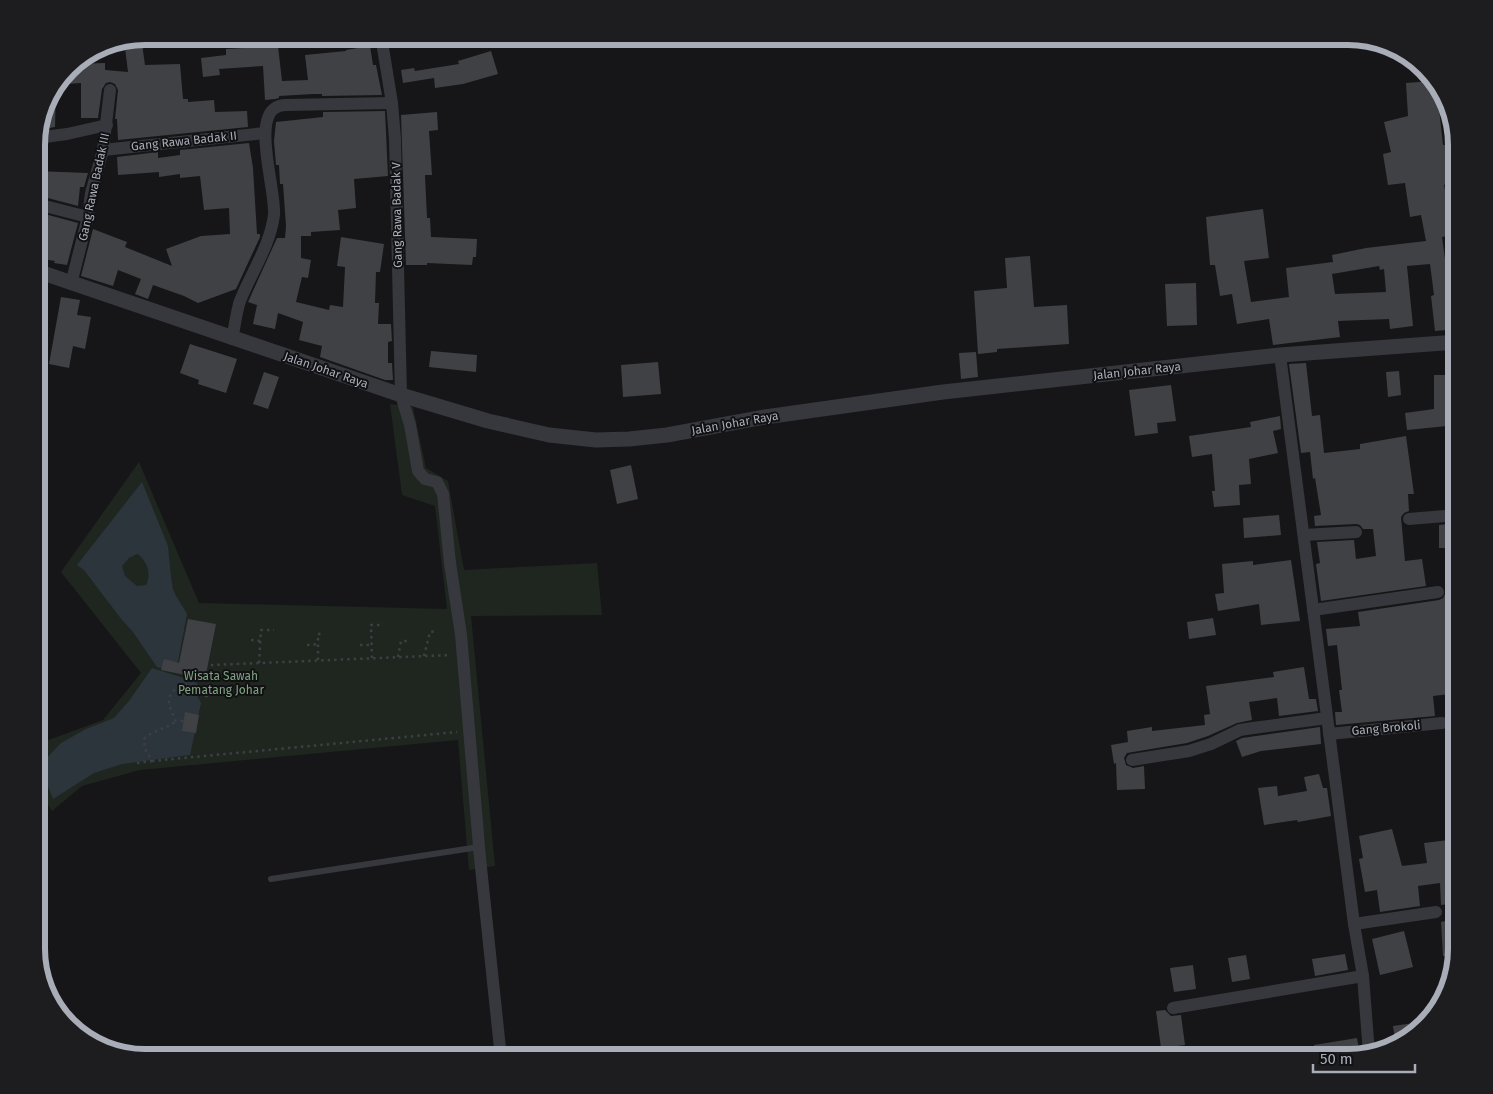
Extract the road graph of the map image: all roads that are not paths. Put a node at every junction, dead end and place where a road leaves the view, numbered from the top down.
1 (382, 45) edge
2 (110, 90) dead end
3 (392, 103) junction
4 (107, 124) junction
5 (265, 133) junction
6 (45, 137) edge
7 (103, 150) junction
8 (45, 206) edge
9 (88, 217) junction
10 (45, 274) edge
11 (71, 284) junction
12 (232, 339) junction
13 (1448, 343) edge
14 (1280, 355) junction
15 (401, 395) junction
16 (1448, 516) edge
17 (1409, 519) dead end
18 (1356, 532) dead end
19 (1304, 535) junction
20 (1438, 592) dead end
21 (1314, 610) junction
22 (1327, 718) junction
23 (1442, 723) dead end
24 (1329, 734) junction
25 (1132, 760) dead end
26 (479, 847) junction
27 (271, 879) dead end
28 (1436, 912) dead end
29 (1354, 924) junction
30 (1363, 976) junction
31 (1173, 1008) dead end
32 (1369, 1047) edge
33 (500, 1049) edge

1 - 3 street, Gang Rawa Badak V
2 - 4 street, Gang Rawa Badak III
3 - 5 street
3 - 15 street, Gang Rawa Badak V
4 - 6 street
4 - 7 street, Gang Rawa Badak III
5 - 7 street, Gang Rawa Badak II
5 - 12 street
7 - 9 street, Gang Rawa Badak III
8 - 9 street
9 - 11 street, Gang Rawa Badak III
10 - 11 street, Jalan Johar Raya
11 - 12 street, Jalan Johar Raya
12 - 15 street, Jalan Johar Raya
13 - 14 street, Jalan Johar Raya
14 - 15 street, Jalan Johar Raya
14 - 19 street
15 - 26 street, Gang Rawa Badak V
16 - 17 street
18 - 19 street
19 - 21 street
20 - 21 street
21 - 22 street
22 - 24 street
22 - 25 street
23 - 24 street, Gang Brokoli
24 - 29 street
26 - 27 lane
26 - 33 street, Gang Rawa Badak V
28 - 29 street
29 - 30 street
30 - 31 street
30 - 32 street

